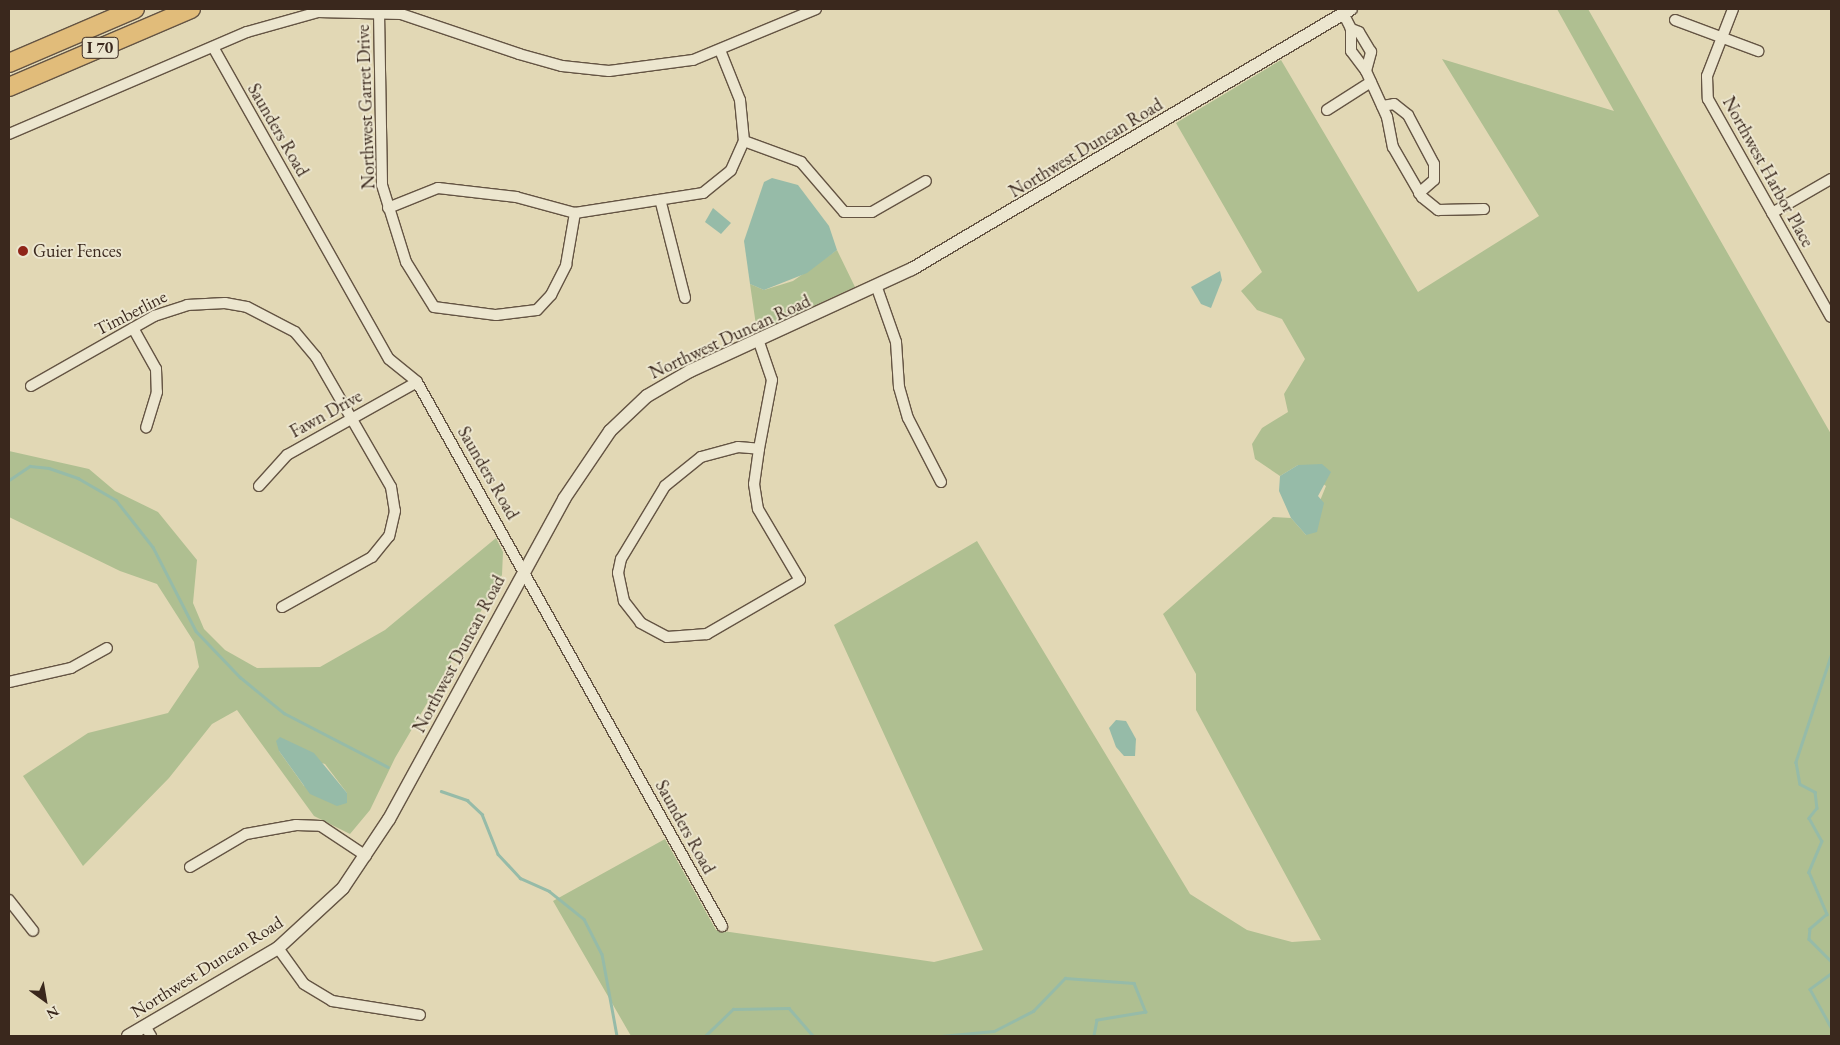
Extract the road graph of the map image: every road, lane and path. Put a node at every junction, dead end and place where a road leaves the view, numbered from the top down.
1 (135, 9) edge
2 (191, 9) edge
3 (816, 9) edge
4 (1733, 9) edge
5 (1347, 11) edge
6 (380, 12) junction
7 (1675, 20) dead end
8 (1351, 29) junction
9 (1722, 38) junction
10 (213, 47) junction
11 (720, 50) junction
12 (1758, 51) dead end
13 (9, 63) edge
14 (1366, 71) junction
15 (1371, 82) junction
16 (9, 87) edge
17 (1382, 106) junction
18 (1326, 110) dead end
19 (9, 134) edge
20 (744, 141) junction
21 (1831, 179) edge
22 (926, 181) dead end
23 (1420, 193) junction
24 (661, 203) junction
25 (388, 208) junction
26 (1484, 210) dead end
27 (575, 213) junction
28 (1772, 213) junction
29 (877, 288) junction
30 (685, 298) dead end
31 (1831, 316) edge
32 (133, 328) junction
33 (759, 342) junction
34 (417, 382) junction
35 (31, 386) dead end
36 (351, 418) junction
37 (146, 427) dead end
38 (759, 449) junction
39 (940, 482) dead end
40 (259, 486) dead end
41 (523, 568) junction
42 (282, 607) dead end
43 (107, 648) dead end
44 (9, 682) edge
45 (366, 856) junction
46 (190, 867) dead end
47 (9, 900) edge
48 (722, 926) dead end
49 (33, 931) dead end
50 (278, 948) junction
51 (420, 1015) dead end
52 (148, 1031) edge
53 (128, 1036) edge

1 - 13 highway, I 70
2 - 16 highway, I 70
3 - 11 street
4 - 9 street, Northwest Harbor Place
5 - 8 street
5 - 29 street, Northwest Duncan Road
6 - 10 street
6 - 11 street
6 - 25 street, Northwest Garret Drive
7 - 9 street
8 - 14 street
8 - 14 street
9 - 12 street
9 - 28 street, Northwest Harbor Place
10 - 19 street
10 - 34 street, Saunders Road
11 - 20 street
14 - 15 street
15 - 17 street
15 - 18 street
17 - 23 street
17 - 23 street
20 - 22 street
20 - 24 street
21 - 28 street
23 - 26 street
24 - 27 street
24 - 30 street
25 - 27 street
25 - 27 street, Northwest Garret Drive
28 - 31 street, Northwest Harbor Place
29 - 33 street, Northwest Duncan Road
29 - 39 street
32 - 35 street, Timberline
32 - 36 street, Timberline
32 - 37 street
33 - 38 street
33 - 41 street, Northwest Duncan Road
34 - 36 street, Fawn Drive
34 - 41 street, Saunders Road
36 - 40 street, Fawn Drive
36 - 42 street, Timberline
38 - 38 street
41 - 45 street, Northwest Duncan Road
41 - 48 street, Saunders Road
43 - 44 street
45 - 46 street
45 - 50 street, Northwest Duncan Road
47 - 49 street
50 - 51 street
50 - 52 street, Northwest Duncan Road
52 - 53 street, Northwest Duncan Road

